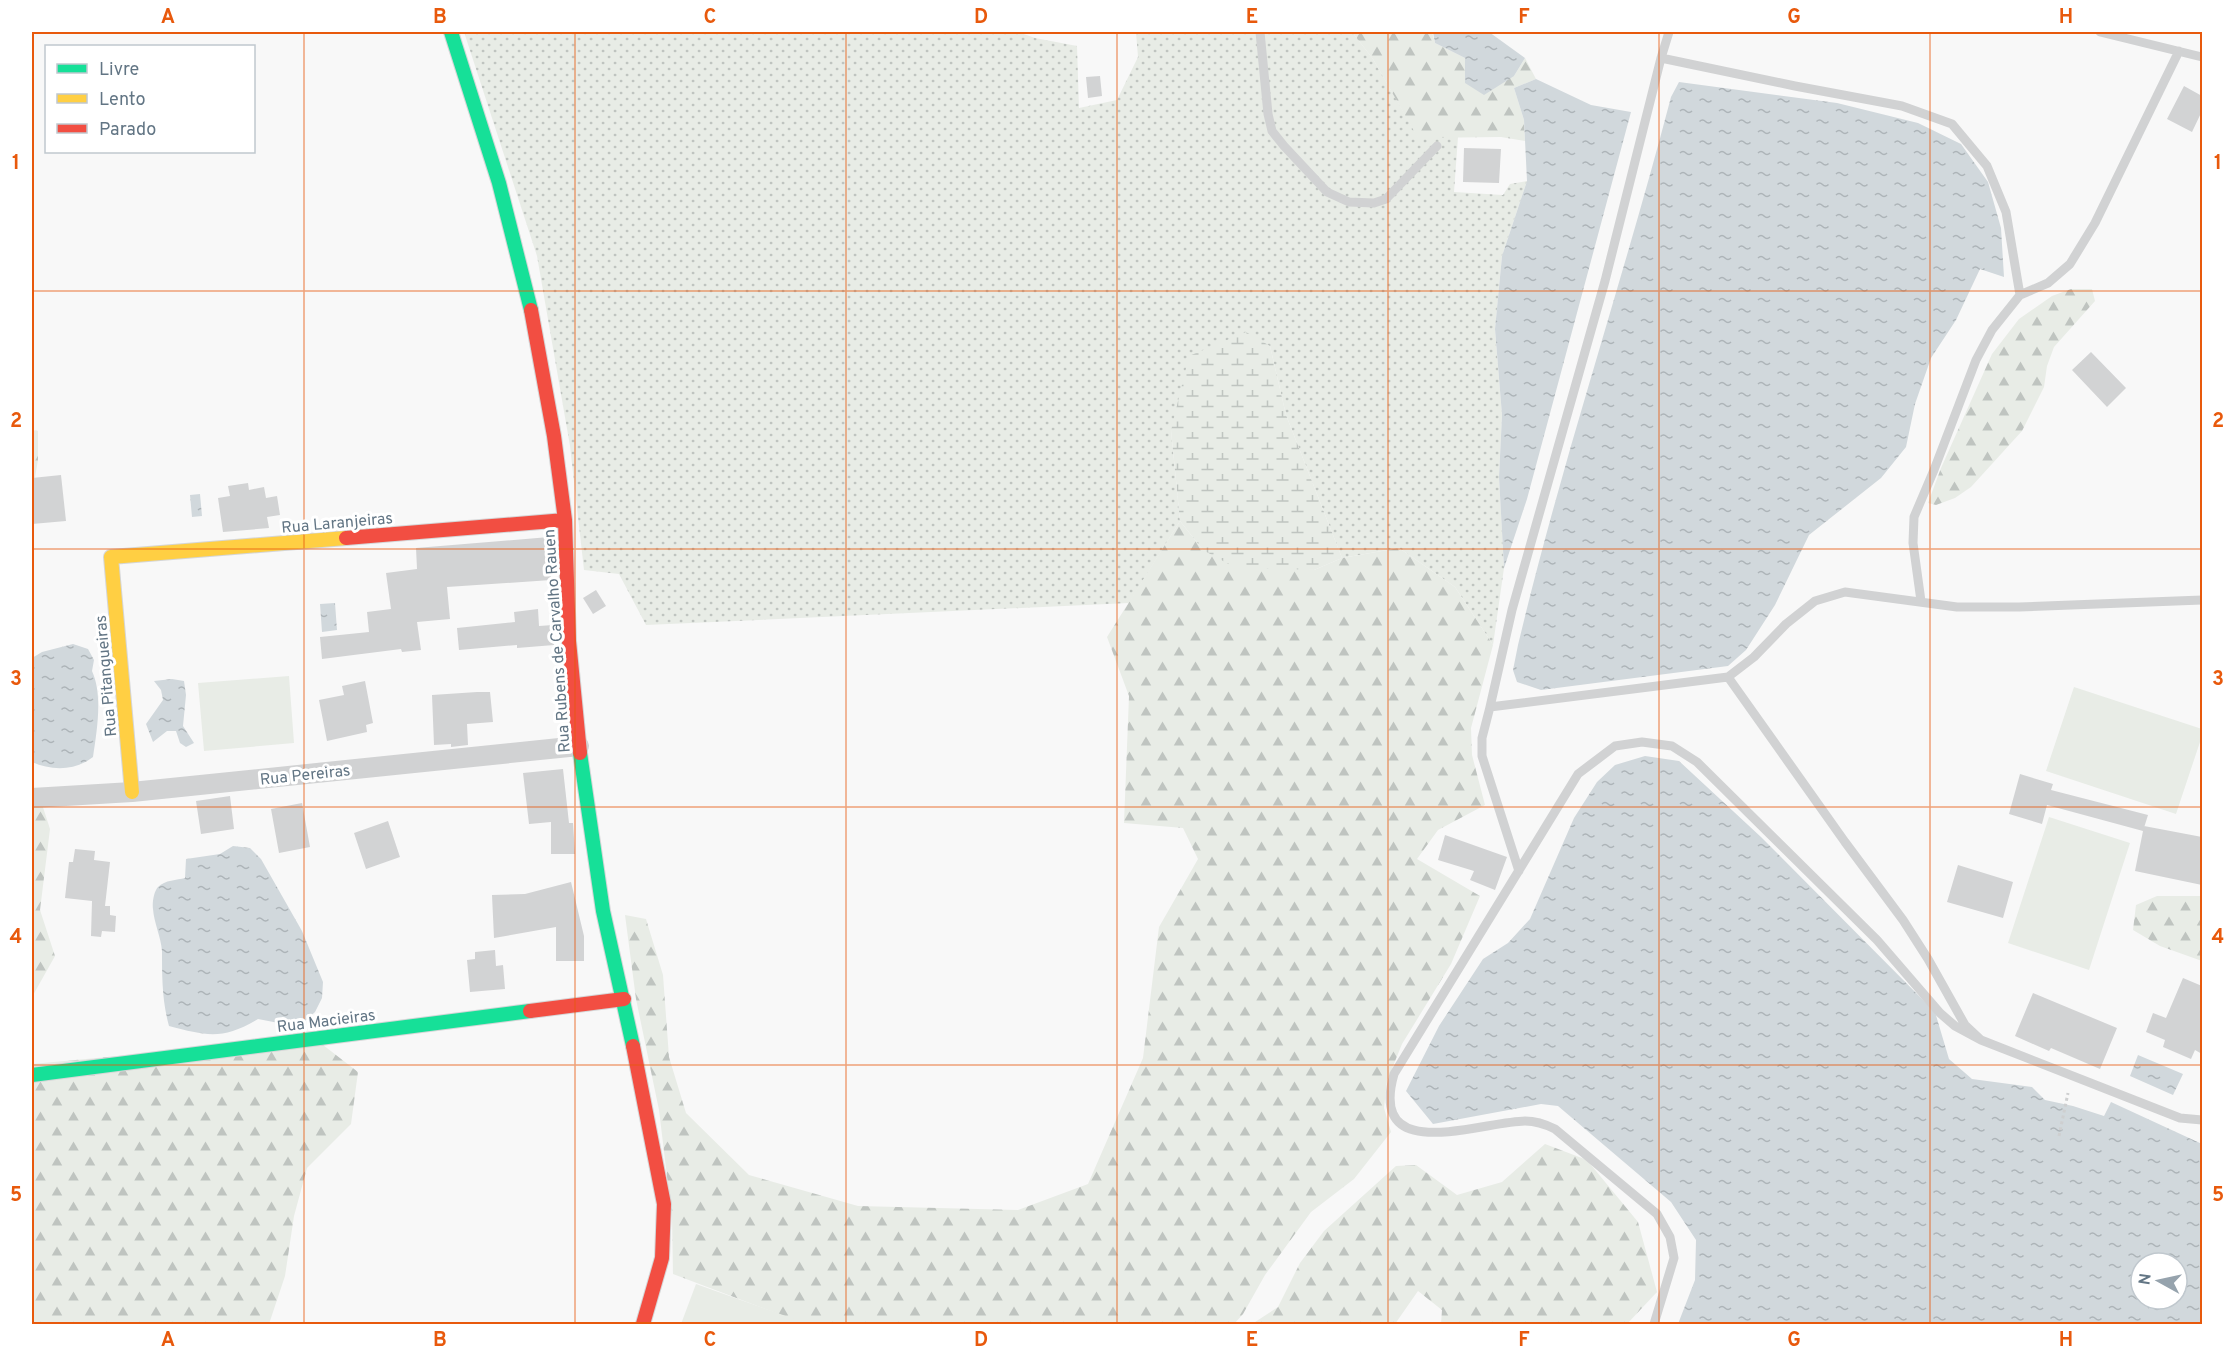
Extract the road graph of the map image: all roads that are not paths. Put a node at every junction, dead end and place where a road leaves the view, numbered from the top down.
1 (451, 32) edge
2 (1260, 32) edge
3 (1669, 32) edge
4 (2100, 32) edge
5 (2179, 51) junction
6 (2202, 57) edge
7 (1661, 58) junction
8 (1437, 146) dead end
9 (2020, 295) junction
10 (565, 520) junction
11 (111, 557) joint
12 (2202, 600) edge
13 (1921, 601) junction
14 (1728, 677) junction
15 (1490, 707) junction
16 (579, 746) junction
17 (132, 792) junction
18 (32, 798) edge
19 (1519, 871) junction
20 (624, 999) junction
21 (1981, 1040) junction
22 (32, 1075) edge
23 (2202, 1120) edge
24 (643, 1324) edge
25 (1654, 1324) edge

1 - 10 street, Rua Rubens de Carvalho Rauen
2 - 8 lane
3 - 7 lane
4 - 5 lane
5 - 6 lane
5 - 9 lane
7 - 9 lane
7 - 15 lane
9 - 13 lane
10 - 11 street, Rua Laranjeiras
10 - 16 street, Rua Rubens de Carvalho Rauen
11 - 17 street, Rua Pitangueiras
12 - 13 lane
13 - 14 lane
14 - 15 lane
14 - 21 lane
15 - 19 lane
16 - 17 street, Rua Pereiras
16 - 20 street, Rua Rubens de Carvalho Rauen
17 - 18 street, Rua Pereiras
19 - 21 lane
19 - 25 lane
20 - 22 street, Rua Macieiras
20 - 24 street, Rua Rubens de Carvalho Rauen
21 - 23 lane

